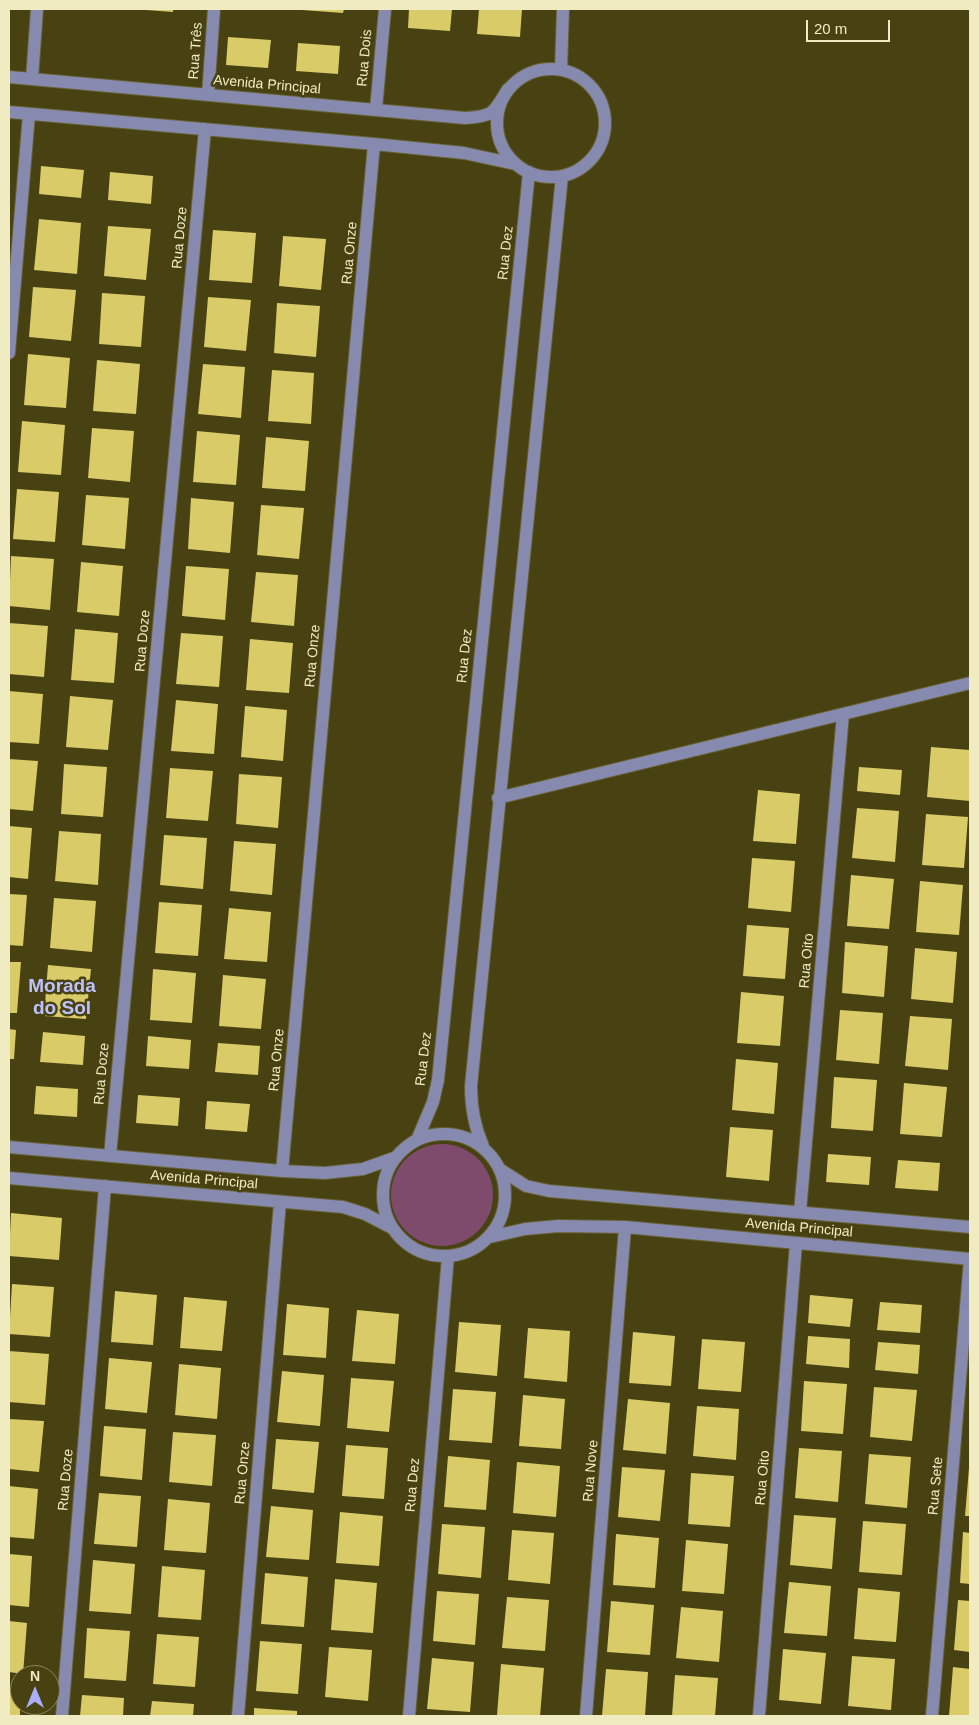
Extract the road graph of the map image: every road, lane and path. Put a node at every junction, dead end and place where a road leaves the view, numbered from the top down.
1 (37, 9) edge
2 (214, 9) edge
3 (384, 9) edge
4 (563, 9) edge
5 (561, 69) junction
6 (9, 77) edge
7 (32, 79) junction
8 (508, 89) junction
9 (208, 94) junction
10 (376, 109) junction
11 (9, 112) edge
12 (29, 114) junction
13 (205, 129) junction
14 (374, 144) junction
15 (515, 164) junction
16 (529, 172) junction
17 (562, 176) junction
18 (9, 353) edge
19 (970, 683) edge
20 (843, 714) junction
21 (498, 798) junction
22 (417, 1140) junction
23 (483, 1146) junction
24 (9, 1147) edge
25 (110, 1156) junction
26 (394, 1158) junction
27 (501, 1170) junction
28 (282, 1171) junction
29 (9, 1178) edge
30 (105, 1186) junction
31 (280, 1202) junction
32 (800, 1212) junction
33 (625, 1227) junction
34 (970, 1227) edge
35 (392, 1228) junction
36 (490, 1237) junction
37 (796, 1243) junction
38 (448, 1256) junction
39 (970, 1259) edge
40 (62, 1716) edge
41 (238, 1716) edge
42 (409, 1716) edge
43 (586, 1716) edge
44 (759, 1716) edge
45 (932, 1716) edge

1 - 7 street
2 - 9 street, Rua Três
3 - 10 street, Rua Dois
4 - 5 street
5 - 8 street, Avenida Principal
5 - 17 street
6 - 7 street, Avenida Principal
7 - 9 street, Avenida Principal
8 - 10 street, Avenida Principal
8 - 15 street, Avenida Principal
9 - 10 street, Avenida Principal
11 - 12 street, Avenida Principal
12 - 13 street, Avenida Principal
12 - 18 street
13 - 14 street, Avenida Principal
13 - 25 street, Rua Doze
14 - 15 street, Avenida Principal
14 - 28 street, Rua Onze
15 - 16 street, Avenida Principal
16 - 17 street, Avenida Principal
16 - 22 street, Rua Dez
17 - 21 street
19 - 20 street
20 - 21 street
20 - 32 street, Rua Oito
21 - 23 street
22 - 23 street, Avenida Principal
22 - 26 street, Avenida Principal
23 - 27 street, Avenida Principal
24 - 25 street, Avenida Principal
25 - 28 street, Avenida Principal
26 - 28 street, Avenida Principal
26 - 35 street, Avenida Principal
27 - 32 street, Avenida Principal
27 - 36 street, Avenida Principal
29 - 30 street, Avenida Principal
30 - 31 street, Avenida Principal
30 - 40 street, Rua Doze
31 - 35 street, Avenida Principal
31 - 41 street, Rua Onze
32 - 34 street, Avenida Principal
33 - 36 street, Avenida Principal
33 - 37 street, Avenida Principal
33 - 43 street, Rua Nove
35 - 38 street, Avenida Principal
36 - 38 street, Avenida Principal
37 - 39 street, Avenida Principal
37 - 44 street, Rua Oito
38 - 42 street, Rua Dez
39 - 45 street, Rua Sete

